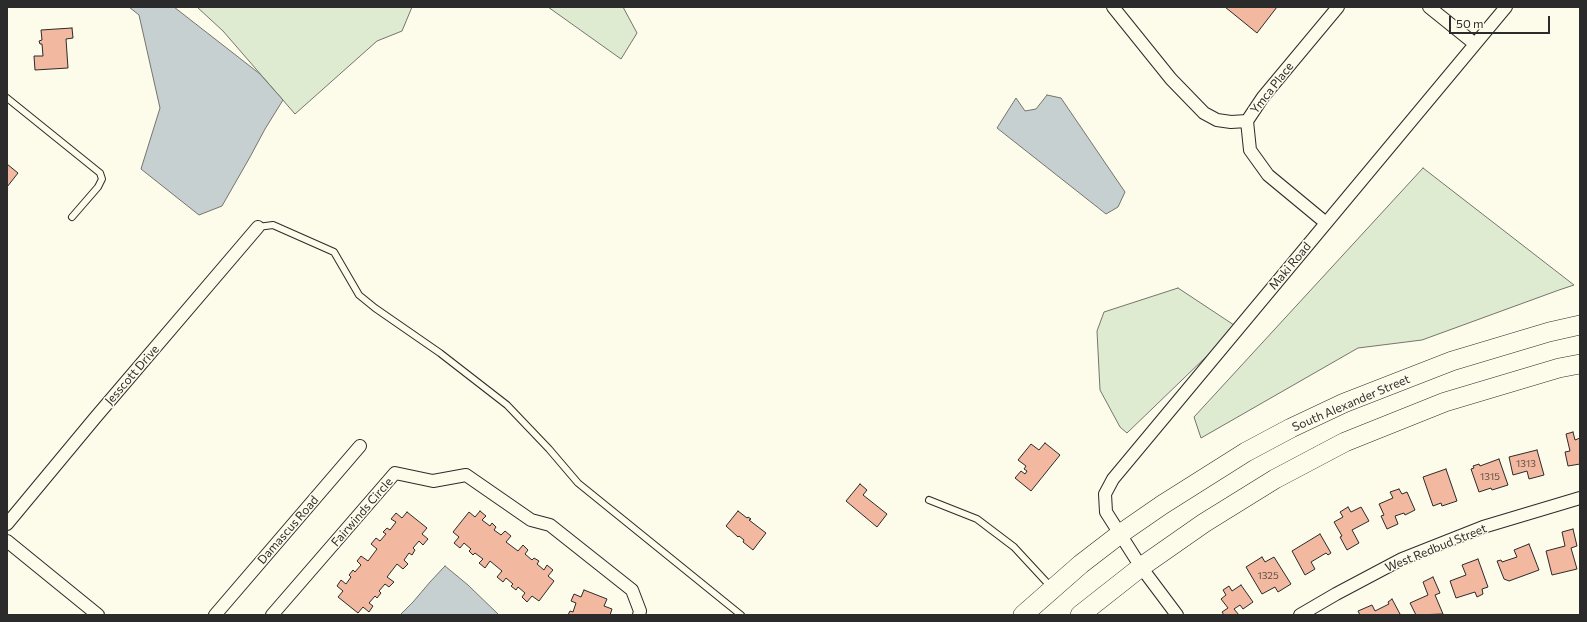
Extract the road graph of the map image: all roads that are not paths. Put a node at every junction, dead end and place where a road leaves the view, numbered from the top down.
1 (1113, 7) edge
2 (1338, 7) edge
3 (1429, 7) edge
4 (1506, 7) edge
5 (1475, 44) junction
6 (7, 98) edge
7 (1247, 121) junction
8 (72, 217) dead end
9 (1326, 223) junction
10 (258, 227) joint
11 (1580, 325) edge
12 (1580, 364) edge
13 (360, 446) dead end
14 (1580, 498) edge
15 (929, 500) dead end
16 (7, 524) edge
17 (1120, 534) junction
18 (7, 541) edge
19 (1141, 566) junction
20 (1052, 588) junction
21 (98, 615) edge
22 (215, 615) edge
23 (272, 615) edge
24 (639, 615) edge
25 (742, 615) edge
26 (1023, 615) edge
27 (1080, 615) edge
28 (1177, 615) edge
29 (1300, 615) edge

1 - 7 street
2 - 7 street, Ymca Place
3 - 5 street
4 - 5 street, Maki Road
5 - 9 street, Maki Road
6 - 8 lane
7 - 9 street, Ymca Place
9 - 17 street, Maki Road
10 - 16 street, Jesscott Drive
10 - 25 lane
11 - 17 main road, South Alexander Street
12 - 19 main road
13 - 22 street, Damascus Road
14 - 29 street, West Redbud Street
15 - 20 lane
17 - 19 street, Maki Road
17 - 20 main road, South Alexander Street
18 - 21 street
19 - 27 main road
19 - 28 street, Maki Road
20 - 26 main road, South Alexander Street
23 - 24 street, Fairwinds Circle

